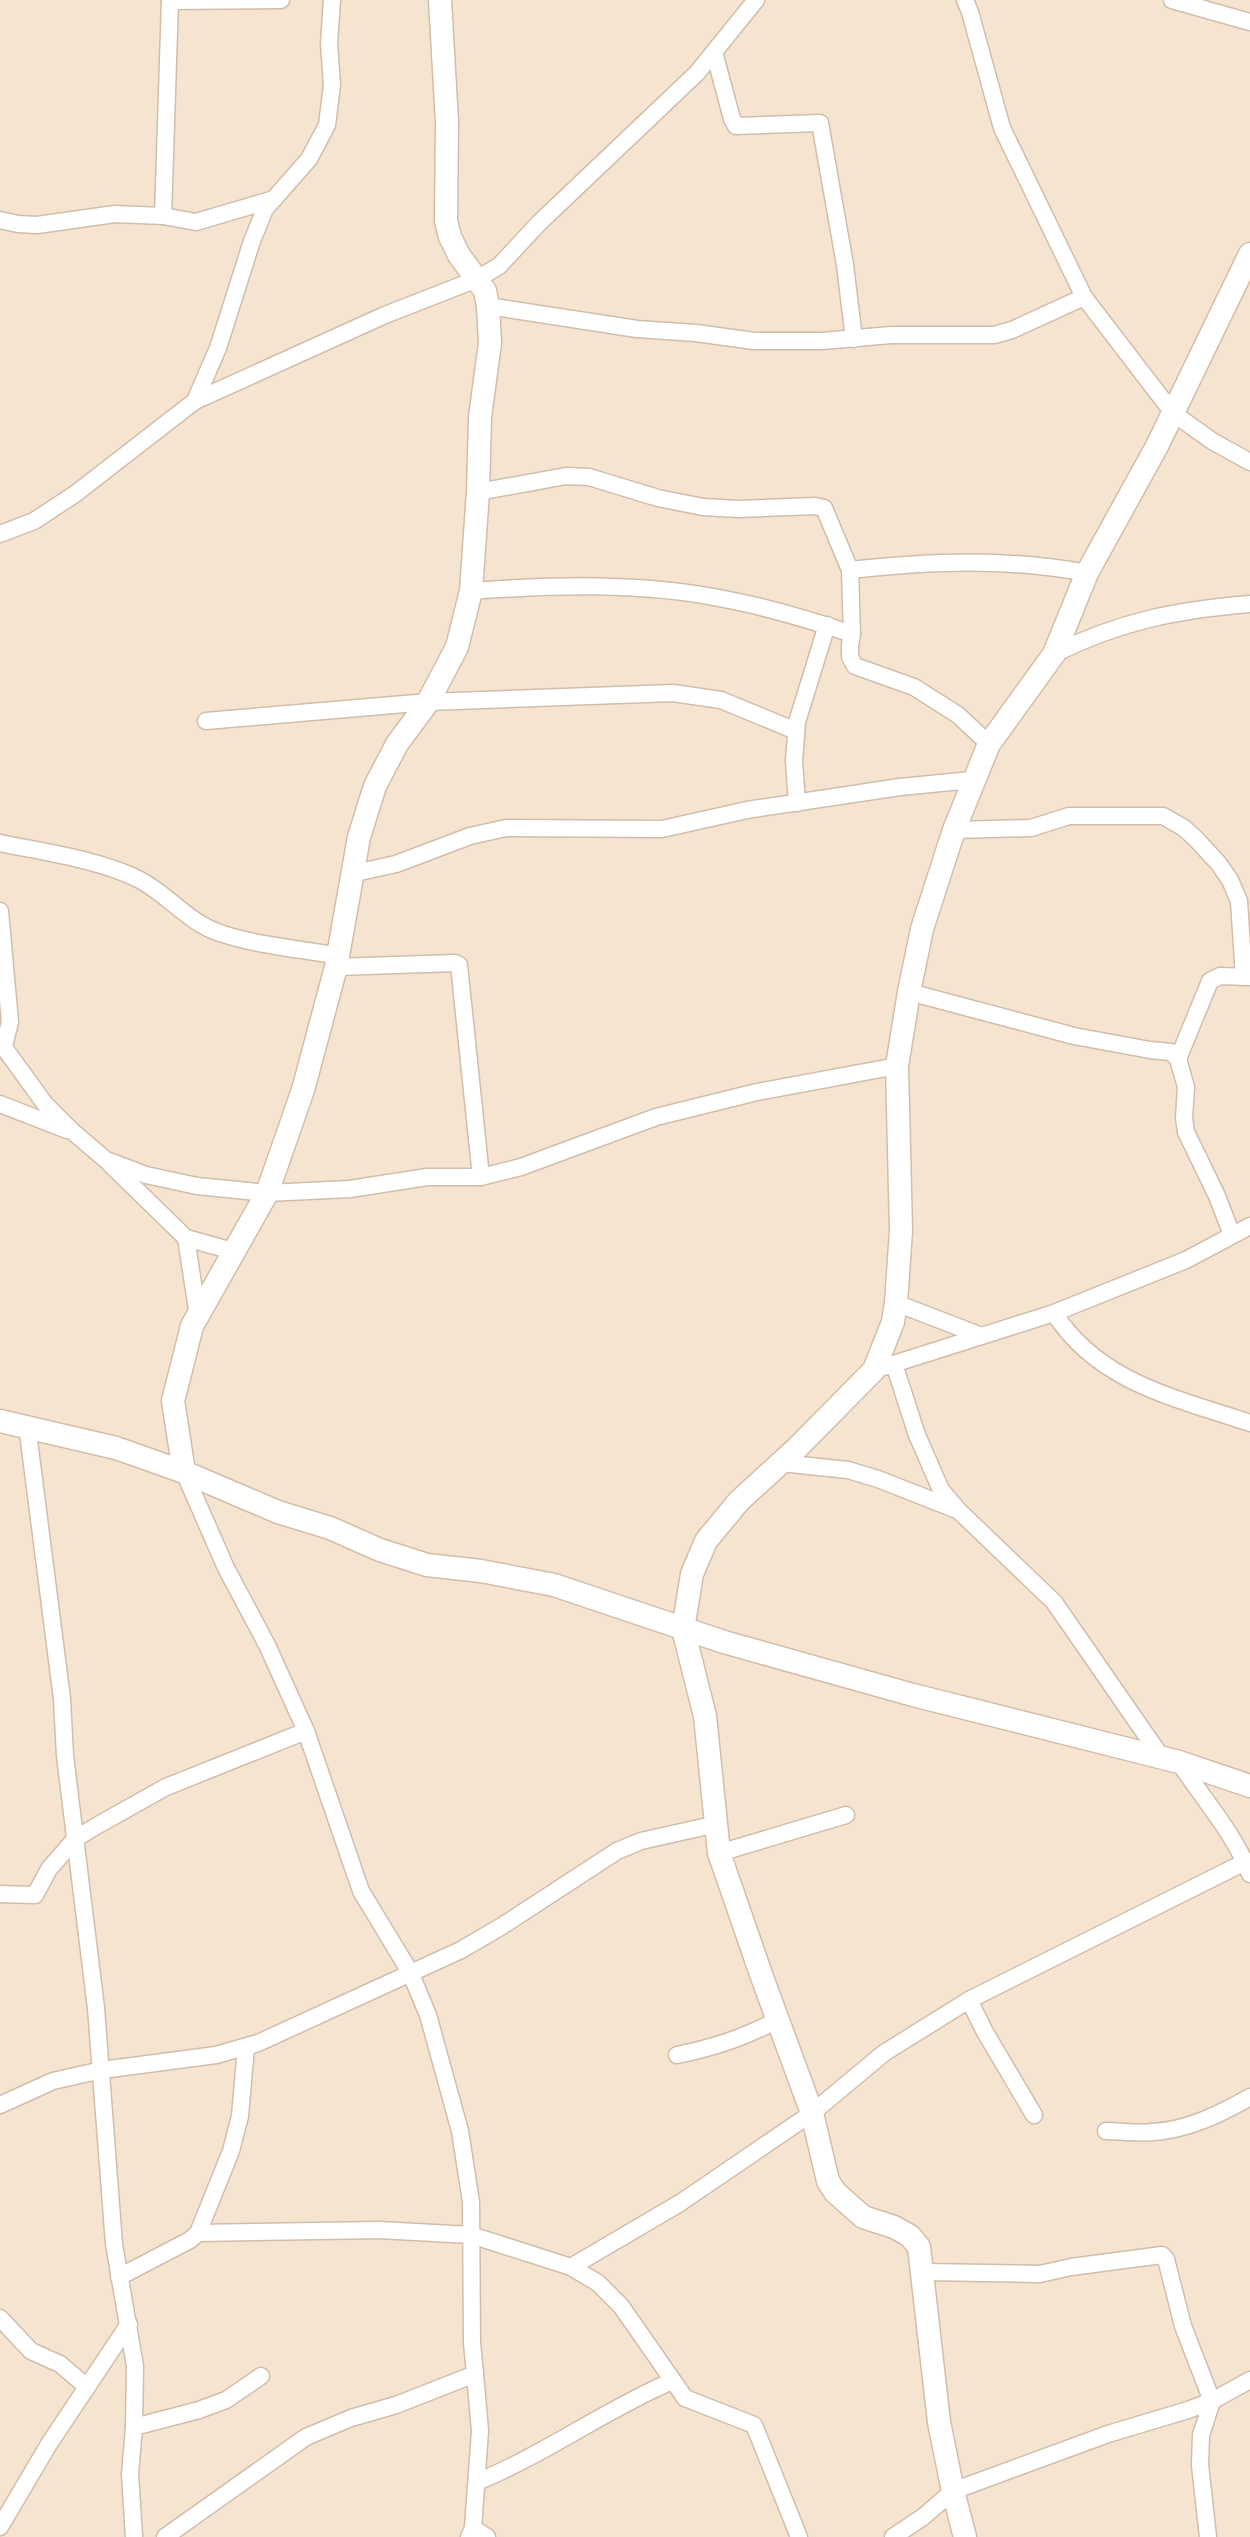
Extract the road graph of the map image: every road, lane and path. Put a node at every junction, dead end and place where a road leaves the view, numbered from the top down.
1 (170, 0) edge
2 (280, 0) edge
3 (332, 0) edge
4 (440, 0) edge
5 (756, 0) edge
6 (1172, 0) edge
7 (970, 4) edge
8 (1250, 22) edge
9 (714, 52) junction
10 (274, 199) junction
11 (163, 216) junction
12 (0, 220) edge
13 (1250, 254) edge
14 (477, 279) junction
15 (1084, 297) junction
16 (488, 306) junction
17 (854, 339) junction
18 (195, 401) junction
19 (1173, 413) junction
20 (1250, 462) edge
21 (478, 492) junction
22 (0, 534) edge
23 (850, 570) junction
24 (1087, 573) junction
25 (471, 591) junction
26 (1250, 604) edge
27 (827, 625) junction
28 (852, 634) junction
29 (1054, 654) junction
30 (428, 702) junction
31 (206, 720) dead end
32 (796, 730) junction
33 (989, 744) junction
34 (972, 780) junction
35 (797, 803) junction
36 (954, 830) junction
37 (0, 843) edge
38 (355, 873) junction
39 (0, 911) edge
40 (338, 962) junction
41 (1247, 977) edge
42 (909, 992) junction
43 (2, 1044) edge
44 (1178, 1059) junction
45 (897, 1066) junction
46 (0, 1104) edge
47 (72, 1132) junction
48 (106, 1160) junction
49 (482, 1177) junction
50 (267, 1194) junction
51 (1250, 1226) edge
52 (1232, 1235) junction
53 (186, 1238) junction
54 (234, 1251) junction
55 (896, 1303) junction
56 (1054, 1313) junction
57 (198, 1316) junction
58 (979, 1335) junction
59 (884, 1367) junction
60 (0, 1421) edge
61 (1250, 1423) edge
62 (26, 1425) junction
63 (781, 1463) junction
64 (184, 1472) junction
65 (959, 1511) junction
66 (682, 1628) junction
67 (306, 1731) junction
68 (1170, 1760) junction
69 (1250, 1786) edge
70 (846, 1815) dead end
71 (717, 1824) junction
72 (75, 1839) junction
73 (720, 1853) junction
74 (1248, 1868) edge
75 (0, 1894) edge
76 (410, 1972) junction
77 (969, 2000) junction
78 (778, 2020) junction
79 (246, 2047) junction
80 (677, 2056) dead end
81 (102, 2070) junction
82 (1250, 2098) edge
83 (0, 2105) edge
84 (812, 2113) junction
85 (1034, 2115) dead end
86 (1106, 2131) dead end
87 (198, 2233) junction
88 (471, 2235) junction
89 (570, 2267) junction
90 (924, 2272) junction
91 (119, 2276) junction
92 (0, 2318) edge
93 (129, 2324) junction
94 (475, 2374) junction
95 (261, 2376) dead end
96 (1250, 2380) edge
97 (672, 2381) junction
98 (87, 2387) junction
99 (1212, 2401) junction
100 (134, 2427) junction
101 (477, 2482) junction
102 (953, 2491) junction
103 (0, 2527) edge
104 (476, 2534) edge
105 (134, 2537) edge
106 (165, 2537) edge
107 (799, 2537) edge
108 (894, 2537) edge
109 (965, 2537) edge
110 (1208, 2537) edge

1 - 2 street
1 - 11 street
3 - 10 street
4 - 14 street
5 - 9 street
6 - 8 street
7 - 15 street
9 - 14 street
9 - 17 street
10 - 11 street
10 - 18 street
11 - 12 street
13 - 19 street
14 - 16 street
14 - 18 street
15 - 17 street
15 - 19 street
16 - 17 street
16 - 21 street
18 - 22 street
19 - 20 street
19 - 24 street
21 - 23 street
21 - 25 street
23 - 24 street
23 - 28 street
24 - 29 street
25 - 27 street
25 - 30 street
26 - 29 street
27 - 28 street
27 - 32 street
28 - 33 street
29 - 33 street
30 - 31 street
30 - 32 street
30 - 38 street
32 - 35 street
33 - 34 street
34 - 35 street
34 - 36 street
35 - 38 street
36 - 41 street
36 - 42 street
37 - 40 street
38 - 40 street
39 - 43 street
40 - 49 street
40 - 50 street
41 - 44 street
42 - 44 street
42 - 45 street
43 - 47 street
44 - 52 street
45 - 49 street
45 - 55 street
46 - 47 street
47 - 48 street
48 - 50 street
48 - 53 street
49 - 50 street
50 - 54 street
51 - 52 street
52 - 56 street
53 - 54 street
53 - 57 street
54 - 57 street
55 - 58 street
55 - 59 street
56 - 58 street
56 - 61 street
57 - 64 street
58 - 59 street
59 - 63 street
59 - 65 street
60 - 62 street
62 - 64 street
62 - 72 street
63 - 65 street
63 - 66 street
64 - 66 street
64 - 67 street
65 - 68 street
66 - 68 street
66 - 71 street
67 - 72 street
67 - 76 street
68 - 69 street
68 - 74 street
70 - 73 street
71 - 73 street
71 - 76 street
72 - 75 street
72 - 81 street
73 - 78 street
74 - 77 street
76 - 79 street
76 - 88 street
77 - 84 street
77 - 85 street
78 - 80 street
78 - 84 street
79 - 81 street
79 - 87 street
81 - 83 street
81 - 91 street
82 - 86 street
84 - 89 street
84 - 90 street
87 - 88 street
87 - 91 street
88 - 89 street
88 - 94 street
89 - 97 street
90 - 99 street
90 - 102 street
91 - 93 street
92 - 98 street
93 - 98 street
93 - 100 street
94 - 101 street
94 - 106 street
95 - 100 street
96 - 99 street
97 - 101 street
97 - 107 street
98 - 103 street
99 - 102 street
99 - 110 street
100 - 105 street
101 - 104 street
102 - 108 street
102 - 109 street

